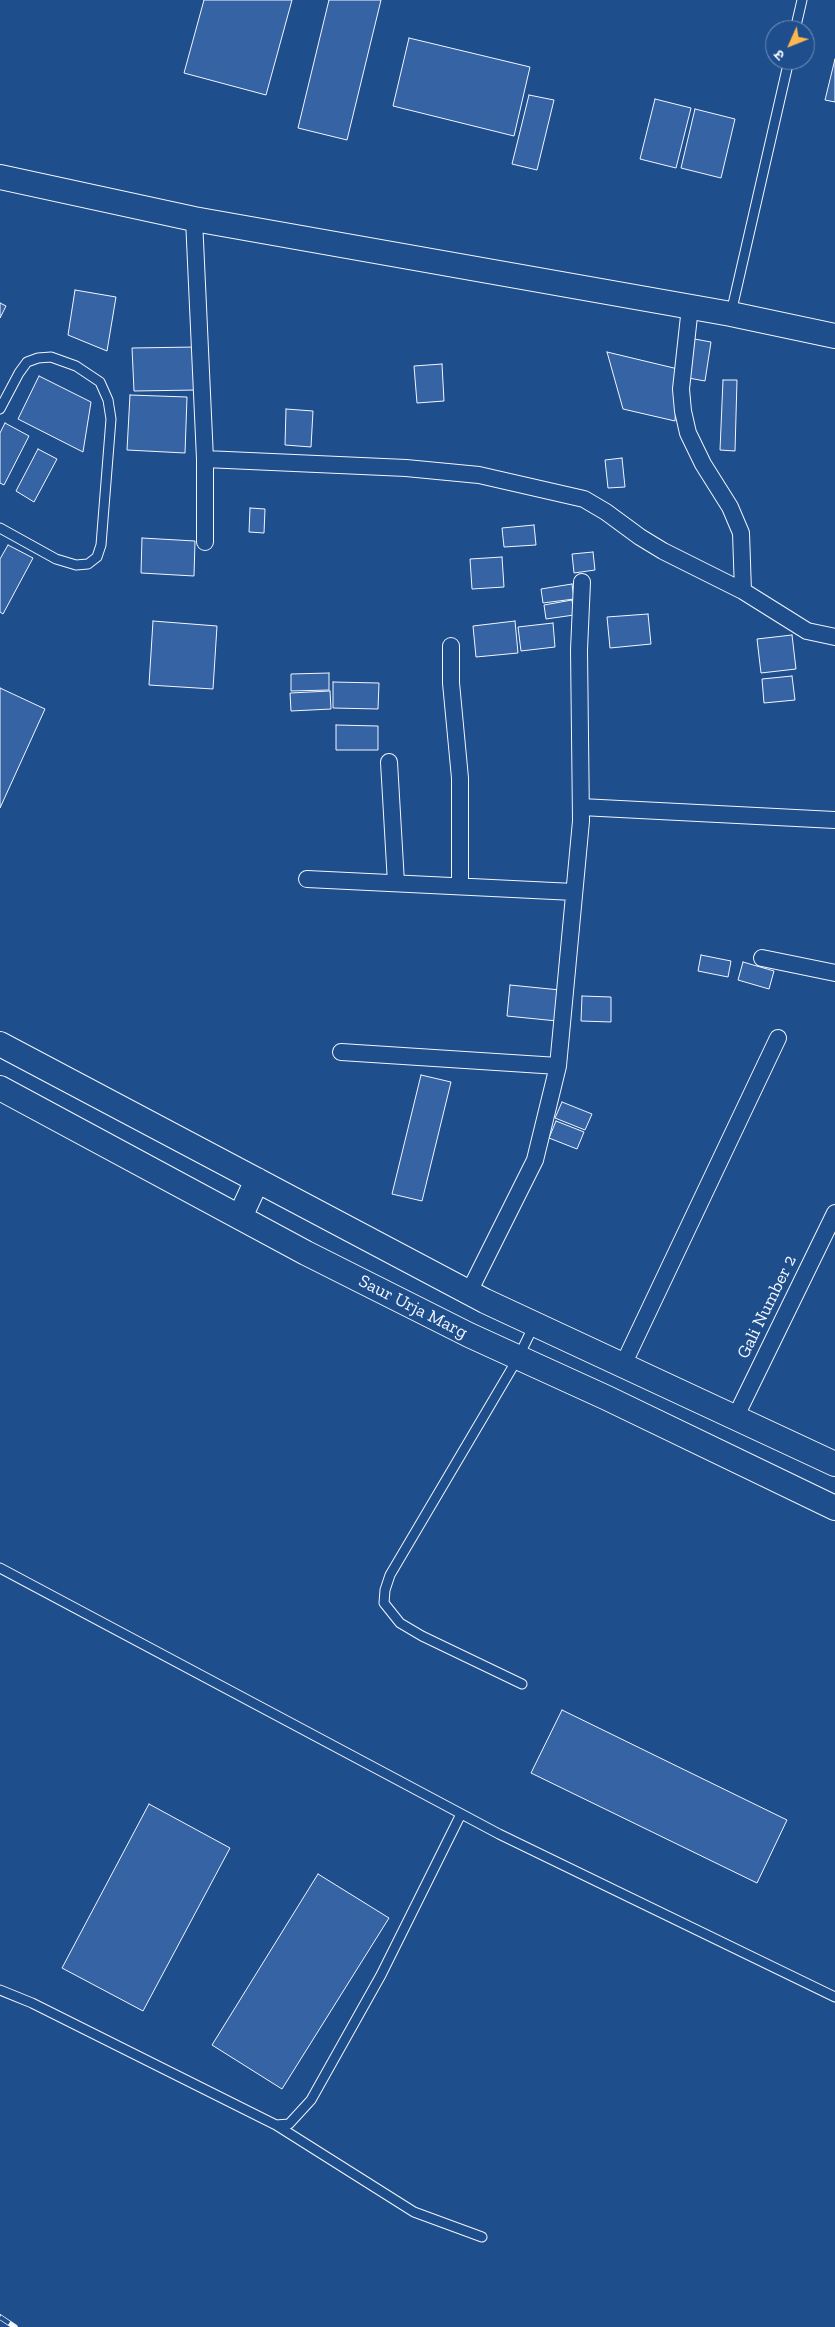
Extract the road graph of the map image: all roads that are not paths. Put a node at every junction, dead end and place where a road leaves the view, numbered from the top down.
1 (802, 0) edge
2 (797, 20) edge
3 (786, 70) edge
4 (0, 177) edge
5 (194, 219) junction
6 (690, 307) junction
7 (730, 314) junction
8 (835, 336) edge
9 (0, 409) edge
10 (205, 459) junction
11 (0, 528) edge
12 (205, 542) dead end
13 (582, 582) dead end
14 (743, 591) junction
15 (835, 636) edge
16 (451, 646) dead end
17 (389, 762) dead end
18 (581, 808) junction
19 (835, 820) edge
20 (307, 879) dead end
21 (396, 883) junction
22 (460, 886) junction
23 (574, 892) junction
24 (762, 958) dead end
25 (835, 973) edge
26 (778, 1038) dead end
27 (0, 1044) edge
28 (340, 1052) dead end
29 (558, 1066) junction
30 (0, 1088) edge
31 (257, 1180) junction
32 (835, 1214) edge
33 (240, 1217) junction
34 (469, 1292) junction
35 (534, 1324) junction
36 (518, 1358) junction
37 (623, 1365) junction
38 (735, 1418) junction
39 (835, 1464) edge
40 (835, 1508) edge
41 (0, 1568) edge
42 (522, 1684) dead end
43 (461, 1814) junction
44 (0, 1990) edge
45 (835, 1997) edge
46 (276, 2125) junction
47 (482, 2237) dead end

1 - 2 lane
3 - 7 lane
4 - 5 street
5 - 6 street
5 - 10 street
6 - 7 street
6 - 14 street
7 - 8 street
9 - 11 lane
10 - 12 street
10 - 14 street
13 - 18 street
14 - 15 street
16 - 22 street
17 - 21 street
18 - 19 street
18 - 23 street
20 - 21 street
21 - 22 street
22 - 23 street
23 - 29 street
24 - 25 street
26 - 37 street
27 - 31 street
28 - 29 street
29 - 34 street
30 - 33 street, Saur Urja Marg
31 - 33 street
31 - 34 street
32 - 38 street, Gali Number 2
33 - 36 street, Saur Urja Marg
34 - 35 street
35 - 36 lane
35 - 37 street
36 - 40 street, Saur Urja Marg
36 - 42 lane
37 - 38 street
38 - 39 street
41 - 43 lane
43 - 45 lane
43 - 46 lane
44 - 46 lane
46 - 47 lane

